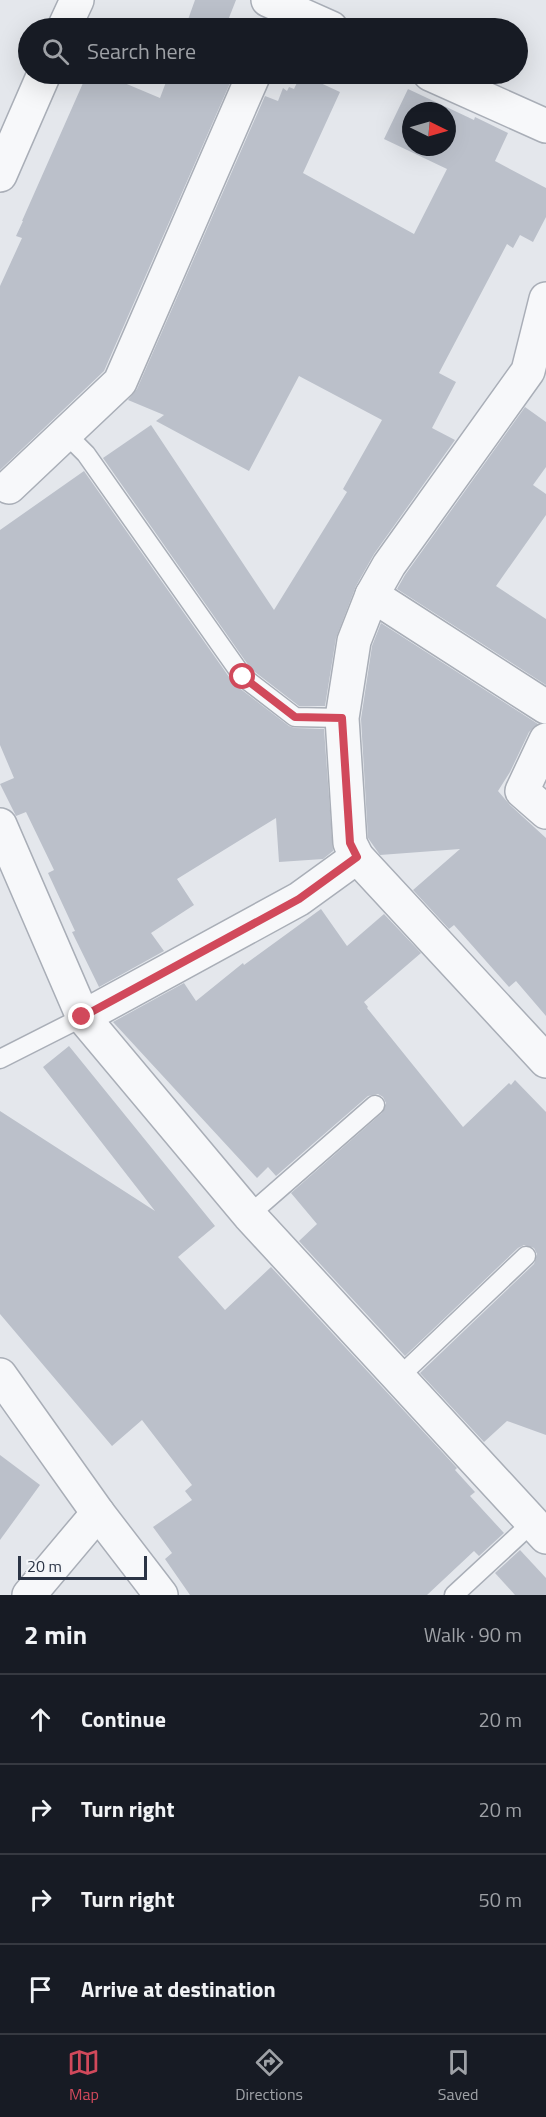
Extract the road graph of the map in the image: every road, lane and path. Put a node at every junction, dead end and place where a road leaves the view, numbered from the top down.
1 (77, 0) edge
2 (275, 12) edge
3 (69, 18) edge
4 (296, 18) edge
5 (40, 84) edge
6 (250, 84) edge
7 (452, 84) edge
8 (546, 126) edge
9 (0, 175) edge
10 (546, 298) edge
11 (537, 374) edge
12 (65, 433) junction
13 (9, 487) dead end
14 (372, 595) junction
15 (546, 707) edge
16 (342, 718) junction
17 (546, 740) edge
18 (546, 812) edge
19 (0, 825) edge
20 (357, 857) junction
21 (82, 1017) junction
22 (0, 1059) edge
23 (546, 1061) edge
24 (375, 1105) dead end
25 (249, 1215) junction
26 (526, 1256) dead end
27 (0, 1375) edge
28 (399, 1377) junction
29 (98, 1513) junction
30 (539, 1529) edge
31 (29, 1595) edge
32 (161, 1595) edge
33 (454, 1595) edge

1 - 3 street
2 - 4 street
5 - 9 street
6 - 12 street
7 - 8 street
10 - 11 street
11 - 14 street
12 - 13 street
12 - 16 lane
14 - 15 street
14 - 16 street
16 - 20 street
17 - 18 street
19 - 21 street
20 - 21 street
20 - 23 street
21 - 22 lane
21 - 25 street
24 - 25 lane
25 - 28 street
26 - 28 lane
27 - 29 street
28 - 30 street
29 - 31 street
29 - 32 street
30 - 33 lane

